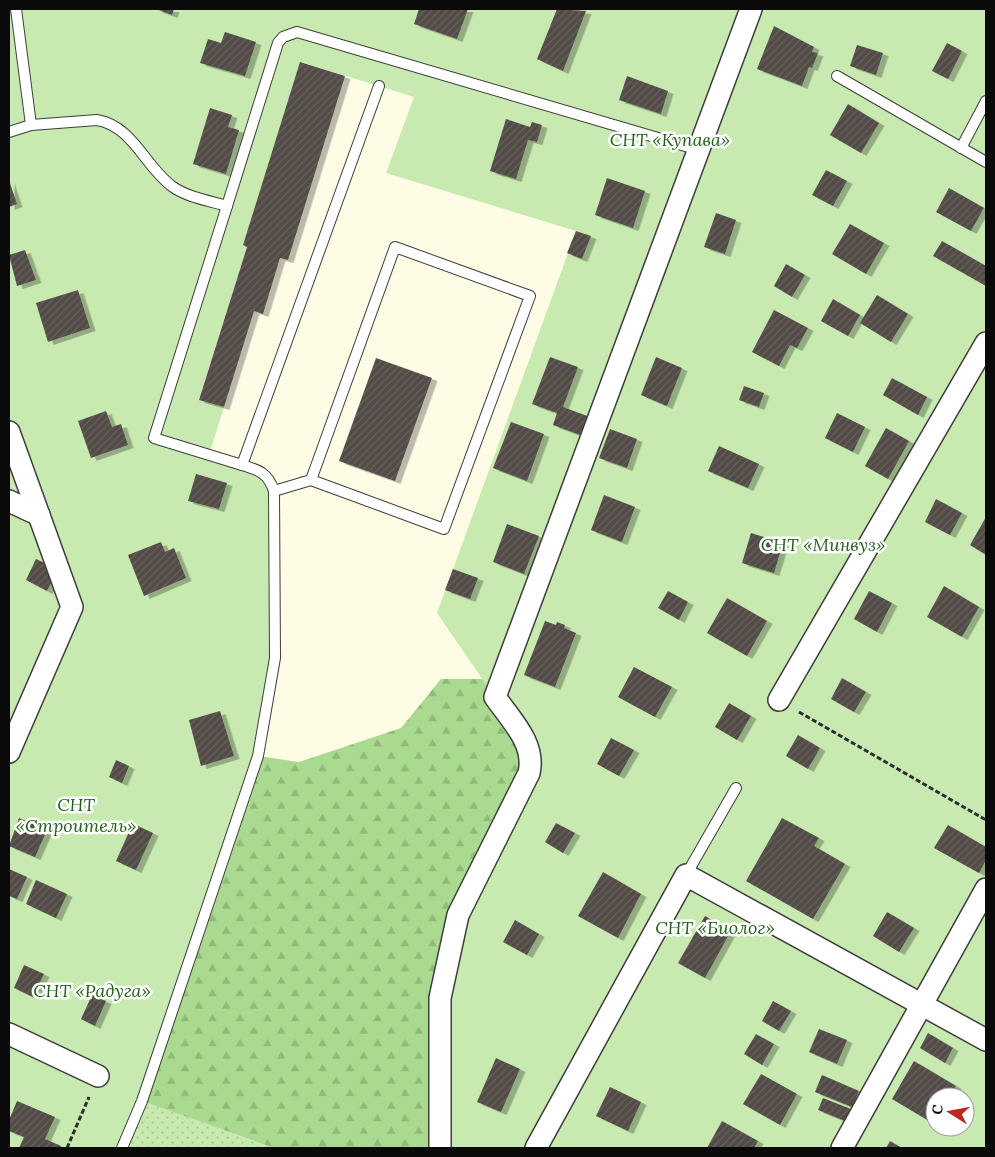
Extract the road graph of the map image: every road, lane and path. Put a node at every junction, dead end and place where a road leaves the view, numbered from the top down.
1 (16, 9) edge
2 (752, 9) edge
3 (837, 76) dead end
4 (379, 86) dead end
5 (986, 101) edge
6 (31, 125) junction
7 (9, 132) edge
8 (961, 148) junction
9 (699, 150) junction
10 (986, 162) edge
11 (227, 206) junction
12 (986, 343) edge
13 (9, 432) edge
14 (242, 465) junction
15 (311, 480) junction
16 (274, 491) junction
17 (9, 501) edge
18 (39, 515) junction
19 (779, 700) joint
20 (9, 752) edge
21 (736, 788) dead end
22 (986, 820) edge
23 (686, 875) junction
24 (986, 889) edge
25 (922, 1004) junction
26 (9, 1034) edge
27 (986, 1040) edge
28 (98, 1076) joint
29 (67, 1148) edge
30 (122, 1148) edge
31 (440, 1148) edge
32 (536, 1148) edge
33 (842, 1148) edge

1 - 6 lane
2 - 9 street
3 - 8 lane
4 - 14 lane
5 - 8 lane
6 - 7 lane
6 - 11 lane
8 - 10 lane
9 - 11 lane
9 - 31 street
11 - 14 lane
12 - 19 street
13 - 18 street
14 - 16 lane
15 - 15 lane
15 - 16 lane
16 - 30 lane
17 - 18 street
18 - 20 street
19 - 22 path
21 - 23 lane
23 - 25 street
23 - 32 street
24 - 25 street
25 - 27 street
25 - 33 street
26 - 28 street
28 - 29 path

